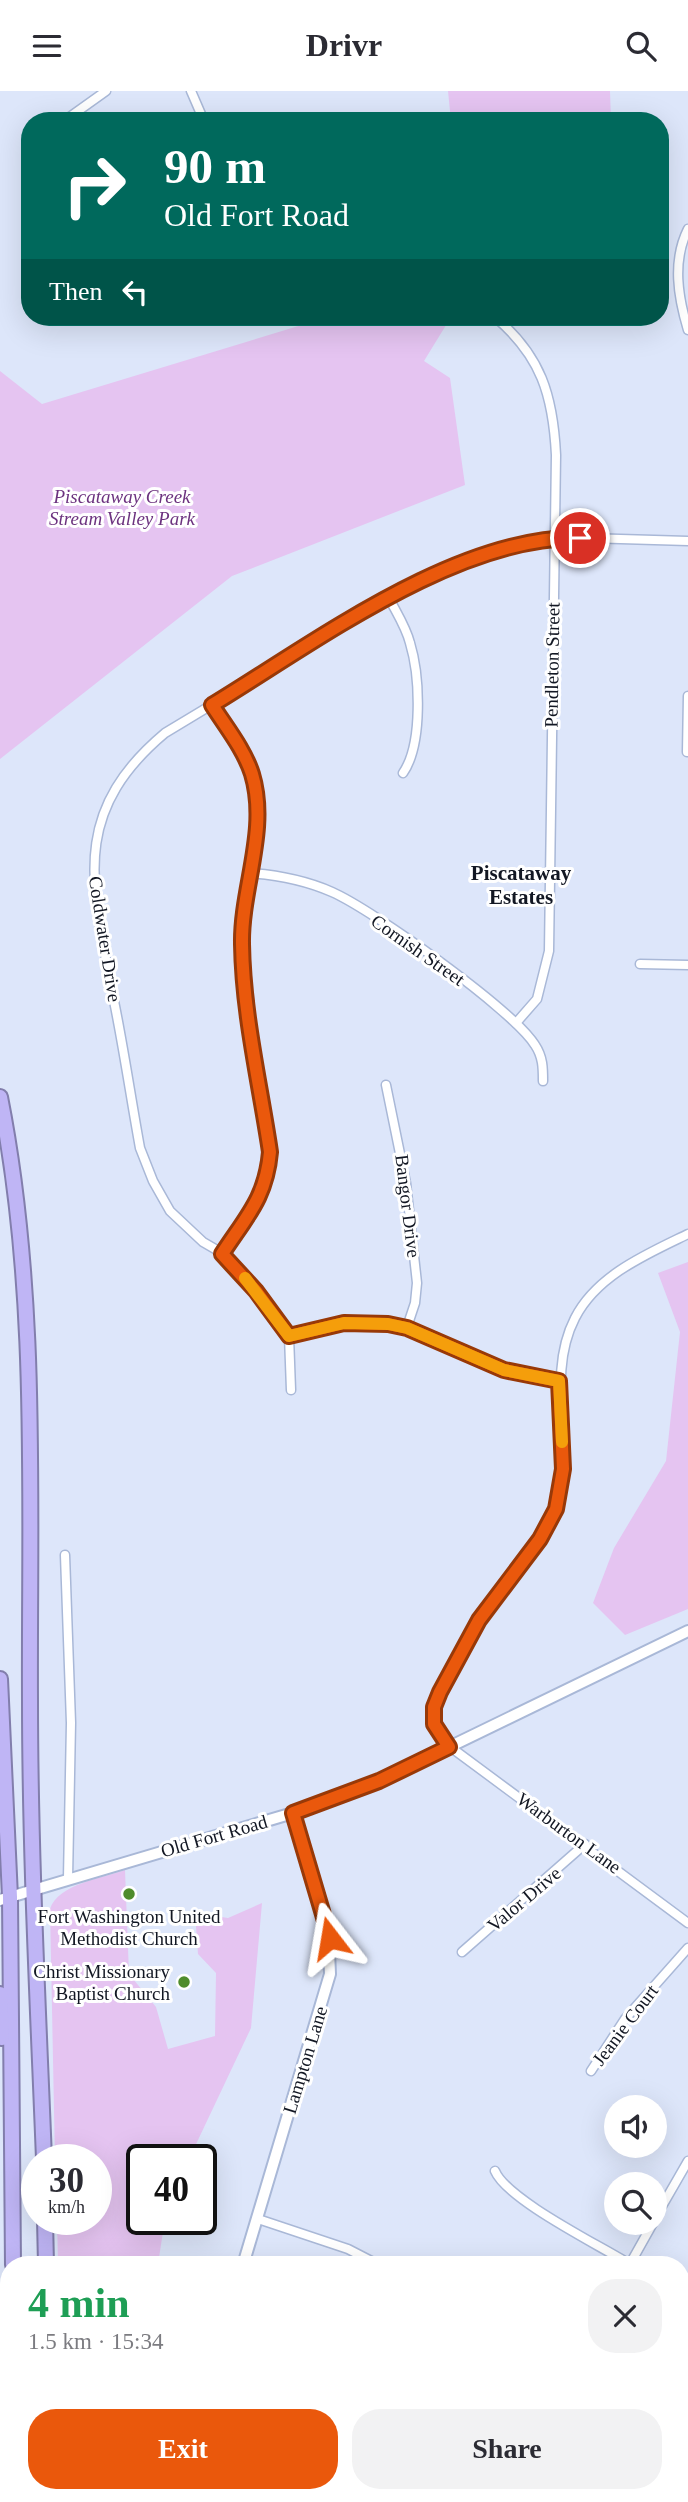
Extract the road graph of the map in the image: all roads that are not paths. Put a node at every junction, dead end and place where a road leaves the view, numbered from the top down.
1 (106, 91) edge
2 (192, 93) edge
3 (77, 112) edge
4 (200, 112) edge
5 (688, 229) edge
6 (504, 326) edge
7 (688, 330) edge
8 (553, 537) junction
9 (688, 541) edge
10 (389, 598) junction
11 (688, 695) edge
12 (212, 705) junction
13 (687, 752) edge
14 (403, 773) dead end
15 (249, 873) junction
16 (640, 964) dead end
17 (688, 965) edge
18 (516, 1024) junction
19 (543, 1081) dead end
20 (386, 1085) dead end
21 (0, 1097) edge
22 (688, 1234) edge
23 (222, 1254) junction
24 (407, 1328) junction
25 (289, 1336) junction
26 (559, 1381) junction
27 (291, 1390) dead end
28 (65, 1555) dead end
29 (688, 1632) edge
30 (0, 1679) edge
31 (449, 1747) junction
32 (293, 1813) junction
33 (585, 1844) junction
34 (68, 1878) junction
35 (33, 1890) junction
36 (5, 1898) edge
37 (688, 1923) edge
38 (688, 1948) edge
39 (461, 1952) dead end
40 (0, 1994) edge
41 (591, 2071) dead end
42 (12, 2127) junction
43 (43, 2144) edge
44 (688, 2161) edge
45 (495, 2171) dead end
46 (667, 2198) edge
47 (258, 2219) junction
48 (45, 2235) edge
49 (646, 2235) edge
50 (13, 2256) edge
51 (46, 2256) edge
52 (246, 2256) edge
53 (362, 2256) edge
54 (617, 2256) edge
55 (634, 2256) edge

1 - 3 street
2 - 4 street
5 - 7 street
6 - 8 street, Pendleton Street
8 - 9 street, Coldwater Drive
8 - 10 street, Coldwater Drive
8 - 18 street, Pendleton Street
10 - 12 street, Coldwater Drive
10 - 14 street
11 - 13 street
12 - 15 street
12 - 23 street, Coldwater Drive
15 - 18 street, Cornish Street
15 - 23 street
16 - 17 street
18 - 19 street, Cornish Street
20 - 24 street, Bangor Drive
21 - 35 highway
22 - 26 street
23 - 25 street, Coldwater Drive
24 - 25 street
24 - 26 street
25 - 27 street
26 - 31 street
28 - 34 street
29 - 31 main road, Old Fort Road
30 - 36 highway
31 - 32 main road, Old Fort Road
31 - 33 street, Warburton Lane
32 - 34 main road, Old Fort Road
32 - 47 main road, Lampton Lane
33 - 37 street, Warburton Lane
33 - 39 street, Valor Drive
34 - 35 main road, Old Fort Road
35 - 36 main road, Old Fort Road
35 - 43 highway
36 - 42 highway
38 - 41 street, Jeanie Court
40 - 42 highway
42 - 50 highway
44 - 46 street
45 - 54 street
47 - 52 main road, Lampton Lane
47 - 53 street
48 - 51 highway
49 - 55 street

